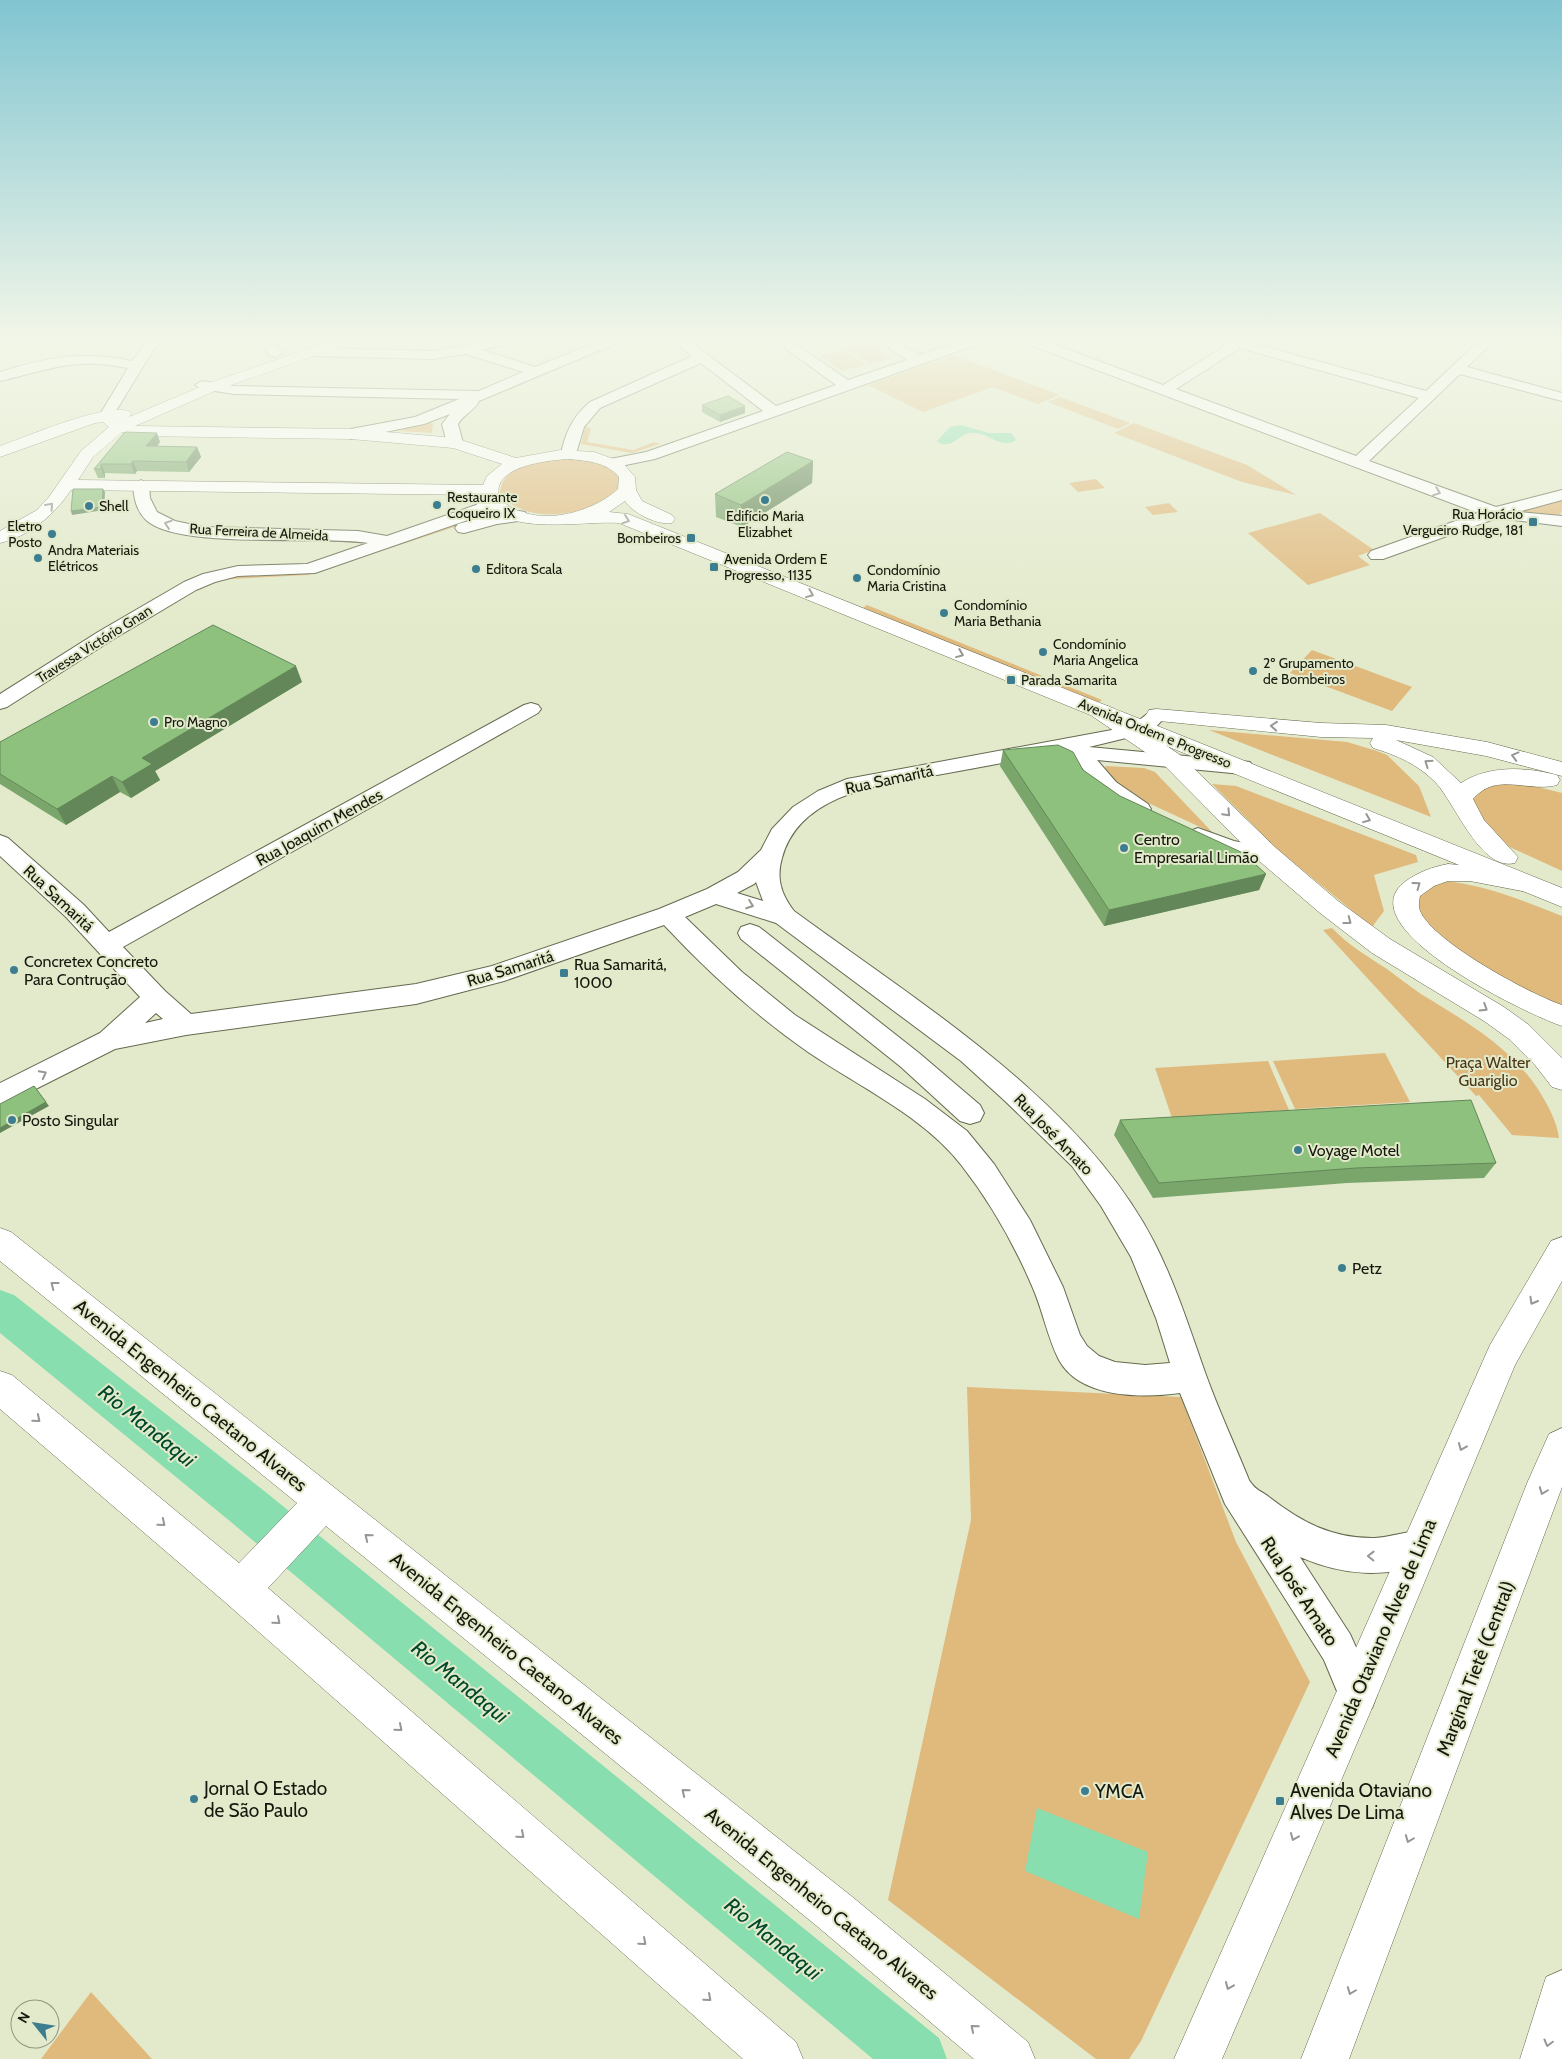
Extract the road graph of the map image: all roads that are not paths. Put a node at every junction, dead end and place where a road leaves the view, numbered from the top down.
1 (47, 436) edge
2 (108, 436) edge
3 (375, 436) edge
4 (453, 436) edge
5 (573, 436) edge
6 (706, 436) edge
7 (1289, 436) edge
8 (1386, 436) edge
9 (454, 443) junction
10 (0, 452) edge
11 (569, 454) junction
12 (649, 456) junction
13 (1359, 462) junction
14 (612, 463) junction
15 (517, 464) junction
16 (141, 484) junction
17 (627, 484) junction
18 (66, 485) junction
19 (1562, 495) edge
20 (491, 496) junction
21 (1494, 513) junction
22 (519, 516) junction
23 (578, 517) junction
24 (1562, 521) edge
25 (5, 531) edge
26 (396, 544) junction
27 (1378, 554) dead end
28 (0, 703) edge
29 (531, 709) dead end
30 (1096, 709) junction
31 (1145, 725) junction
32 (1321, 730) junction
33 (1041, 749) joint
34 (1092, 755) junction
35 (1172, 760) junction
36 (1242, 768) junction
37 (1562, 769) edge
38 (1562, 783) edge
39 (1461, 798) junction
40 (0, 843) edge
41 (1267, 854) junction
42 (770, 855) junction
43 (1506, 857) junction
44 (1562, 879) edge
45 (1527, 884) junction
46 (715, 894) junction
47 (1562, 898) edge
48 (668, 915) junction
49 (785, 917) junction
50 (750, 933) dead end
51 (108, 944) junction
52 (156, 998) junction
53 (1562, 1016) edge
54 (186, 1025) junction
55 (950, 1039) junction
56 (109, 1040) junction
57 (910, 1060) junction
58 (1562, 1079) edge
59 (874, 1080) junction
60 (0, 1096) edge
61 (970, 1113) dead end
62 (0, 1242) edge
63 (1561, 1251) edge
64 (1190, 1376) junction
65 (0, 1387) edge
66 (1562, 1446) edge
67 (1237, 1492) junction
68 (324, 1502) junction
69 (1419, 1548) junction
70 (240, 1589) junction
71 (1358, 1694) junction
72 (1562, 1993) edge
73 (1197, 2058) edge
74 (778, 2059) edge
75 (1011, 2059) edge
76 (1325, 2059) edge
77 (1544, 2059) edge

1 - 10 main road
2 - 18 main road
3 - 9 main road
4 - 9 street
5 - 11 street
6 - 12 street
7 - 13 street
8 - 13 street
9 - 15 main road
11 - 14 main road
11 - 15 main road
12 - 14 street
12 - 17 street
13 -> 21 street
14 - 17 main road, Avenida Ordem e Progresso
15 - 20 main road
16 - 18 main road
16 - 20 main road
26 -> 16 street, Rua Ferreira de Almeida
17 - 23 main road
17 - 31 main road, Avenida Ordem e Progresso
25 -> 18 main road
19 - 21 street
20 - 22 main road
20 - 26 street
21 - 24 street
21 - 27 street
22 - 23 main road
22 - 26 street
23 -> 30 main road, Avenida Ordem e Progresso
26 - 28 street, Travessa Victório Gnan
29 - 51 street, Rua Joaquim Mendes
30 - 31 main road, Avenida Ordem e Progresso
30 - 34 street
32 -> 31 main road
31 - 34 street, Rua Samaritá
31 - 35 main road
31 - 36 main road, Avenida Ordem e Progresso
31 - 43 main road, Avenida Ordem e Progresso
37 -> 32 main road
39 -> 32 main road
33 - 34 street, Rua Samaritá
33 - 42 street, Rua Samaritá
34 - 35 street, Rua Samaritá
34 - 41 street
35 - 36 street, Rua Samaritá
35 -> 41 main road
36 -> 45 main road, Avenida Ordem e Progresso
38 - 39 main road
39 - 43 main road
40 - 51 street, Rua Samaritá
41 -> 58 main road
42 - 46 street, Rua Samaritá
42 - 49 street, Rua José Amato
43 - 44 main road, Avenida Ordem e Progresso
45 - 47 main road, Avenida Ordem e Progresso
53 -> 45 main road
46 - 48 street, Rua Samaritá
46 -> 49 street, Rua José Amato
48 - 54 street, Rua Samaritá
48 - 59 street
49 - 55 street, Rua José Amato
50 - 57 street
51 - 52 street, Rua Samaritá
52 - 54 street, Rua Samaritá
52 - 56 street
54 - 56 street
55 - 57 street
55 - 64 street, Rua José Amato
60 -> 56 street
57 - 59 street
57 - 61 street
59 - 64 street
68 -> 62 main road, Avenida Engenheiro Caetano Alvares
63 -> 69 main road, Avenida Otaviano Alves de Lima
64 - 67 street, Rua José Amato
65 -> 70 main road
66 -> 76 main road, Marginal Tietê (Central)
69 -> 67 street, Rua José Amato
67 - 71 street, Rua José Amato
68 - 70 main road
75 -> 68 main road, Avenida Engenheiro Caetano Alvares
69 - 71 main road, Avenida Otaviano Alves de Lima
70 -> 74 main road
71 -> 73 main road, Avenida Otaviano Alves de Lima
72 -> 77 main road

